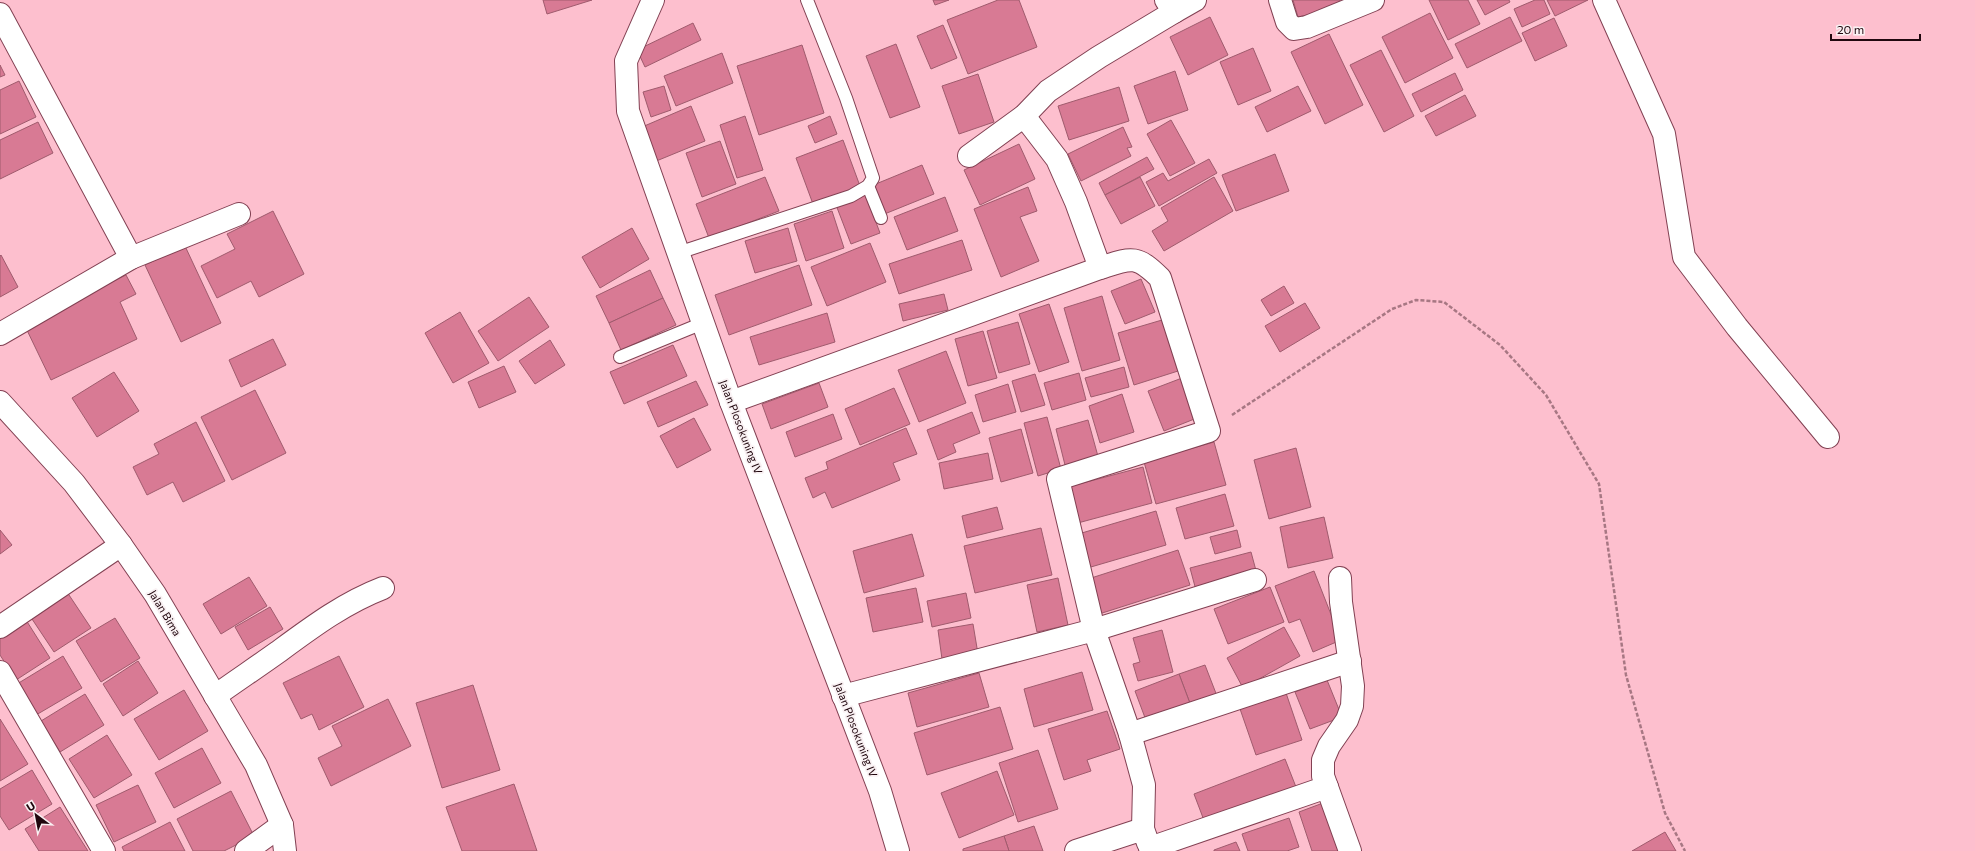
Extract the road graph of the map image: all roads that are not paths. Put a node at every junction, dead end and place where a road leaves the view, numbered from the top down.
1 (653, 0) edge
2 (807, 0) edge
3 (1195, 0) edge
4 (1280, 0) edge
5 (1373, 0) edge
6 (1604, 0) edge
7 (1170, 6) edge
8 (0, 14) edge
9 (1024, 116) junction
10 (969, 156) dead end
11 (868, 186) junction
12 (239, 214) dead end
13 (881, 218) dead end
14 (678, 253) junction
15 (131, 258) junction
16 (1100, 268) junction
17 (703, 323) junction
18 (0, 334) edge
19 (620, 357) dead end
20 (0, 402) edge
21 (731, 402) junction
22 (1828, 437) dead end
23 (121, 545) junction
24 (1340, 578) dead end
25 (1255, 580) dead end
26 (383, 588) dead end
27 (0, 628) edge
28 (1094, 630) junction
29 (1350, 661) junction
30 (0, 672) edge
31 (215, 696) junction
32 (844, 696) junction
33 (1130, 734) junction
34 (1327, 787) junction
35 (282, 825) junction
36 (1148, 843) edge
37 (104, 851) edge
38 (246, 851) edge
39 (285, 851) edge
40 (898, 851) edge
41 (1076, 851) edge
42 (1350, 851) edge

1 - 14 street, Jalan Plosokuning IV
2 - 11 lane
3 - 7 street
4 - 5 street
6 - 22 street
7 - 9 street
8 - 15 street
9 - 10 street
9 - 16 street
11 - 13 lane
11 - 14 lane
12 - 15 street
14 - 17 street, Jalan Plosokuning IV
15 - 18 street
16 - 21 street
16 - 28 street
17 - 19 lane
17 - 21 street, Jalan Plosokuning IV
20 - 23 street, Jalan Bima
21 - 32 street, Jalan Plosokuning IV
23 - 27 street
23 - 31 street, Jalan Bima
24 - 29 street
25 - 28 street
26 - 31 street
28 - 32 street
28 - 33 street
29 - 33 street
29 - 34 street
30 - 37 street
31 - 35 street, Jalan Bima
32 - 40 street, Jalan Plosokuning IV
33 - 36 street
34 - 36 street
34 - 42 street
35 - 38 street
35 - 39 street, Jalan Bima
36 - 41 street

